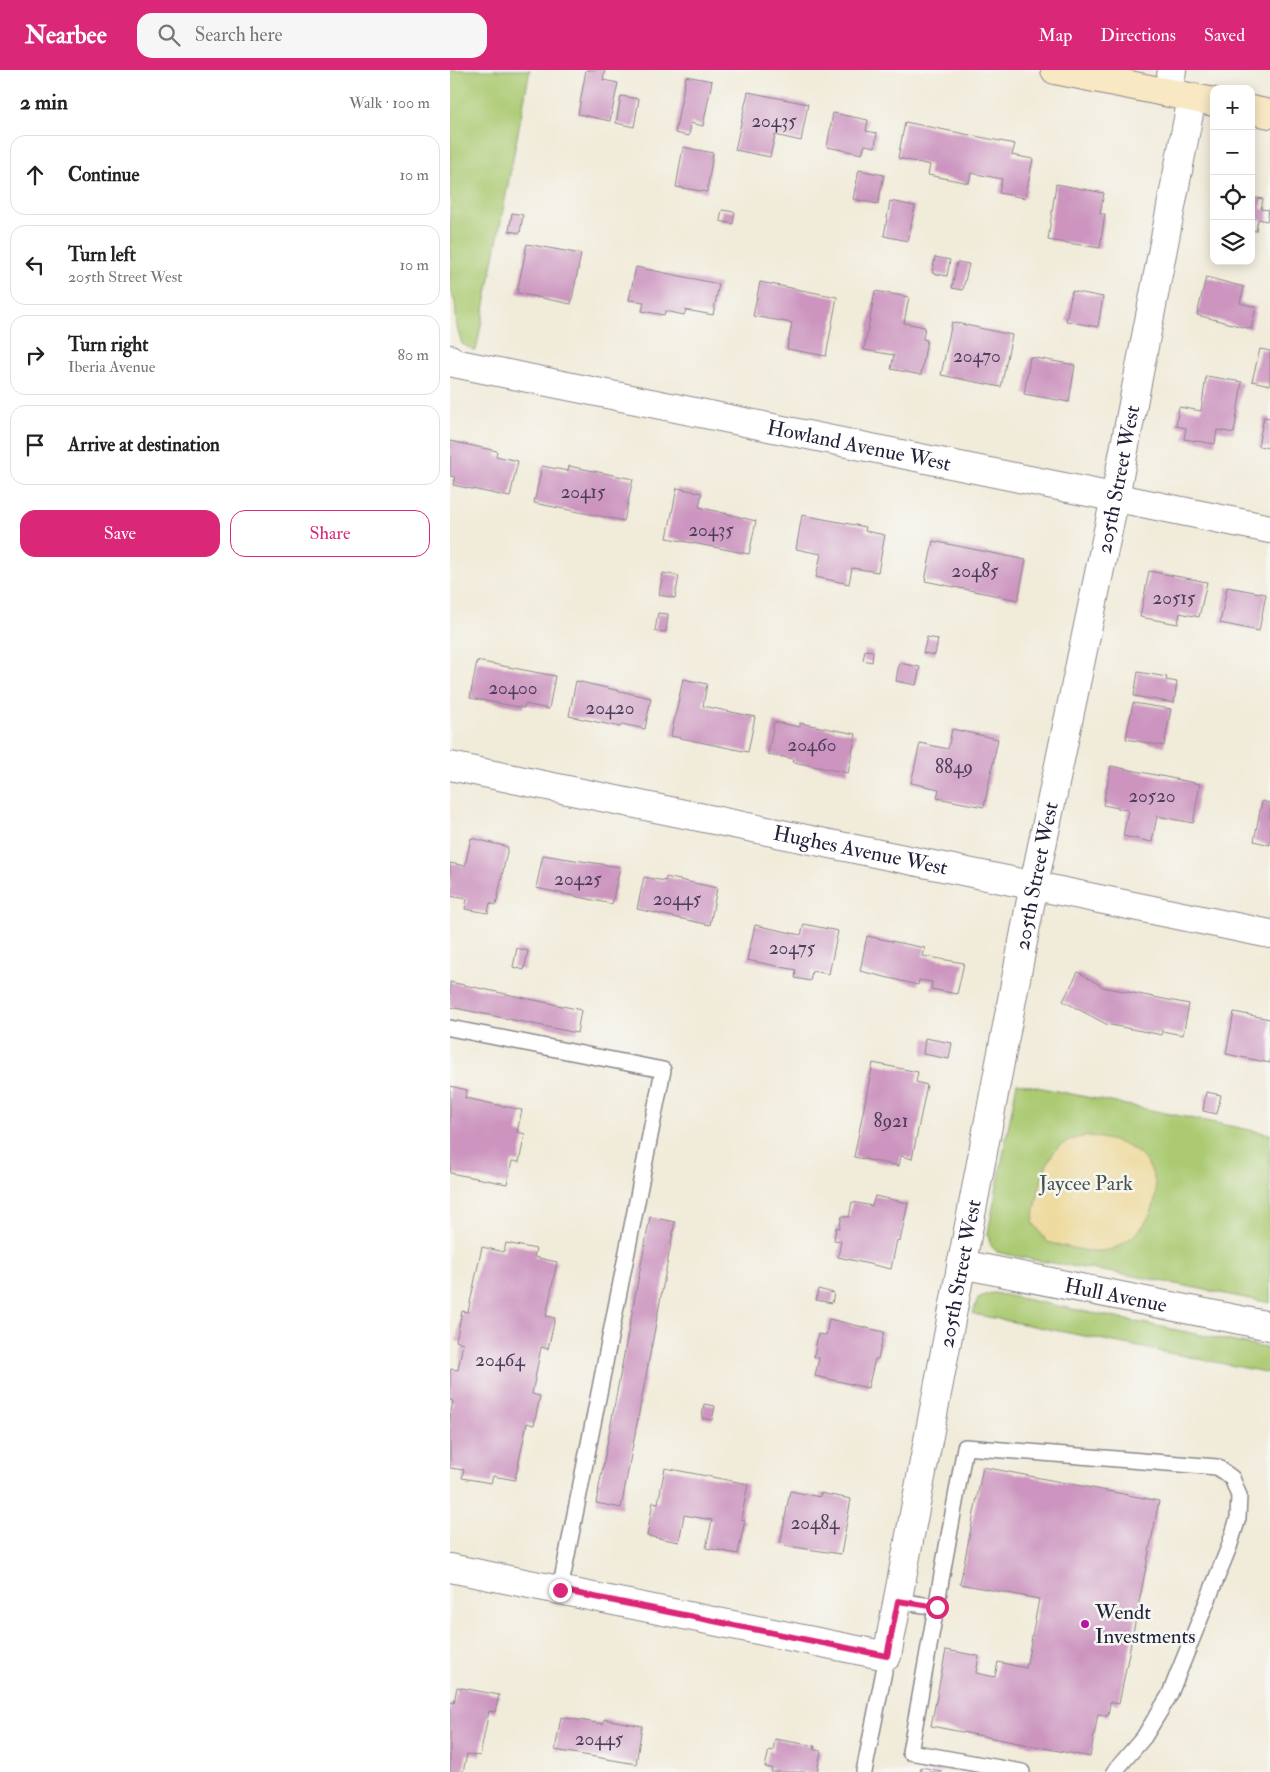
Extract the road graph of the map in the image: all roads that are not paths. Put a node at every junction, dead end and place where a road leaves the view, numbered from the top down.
1 (1055, 70) edge
2 (1187, 91) edge
3 (1255, 111) edge
4 (1270, 114) edge
5 (450, 359) edge
6 (1115, 497) junction
7 (1270, 529) edge
8 (450, 766) edge
9 (1034, 884) junction
10 (1270, 934) edge
11 (450, 1028) edge
12 (961, 1264) junction
13 (1270, 1326) edge
14 (450, 1568) edge
15 (560, 1590) junction
16 (898, 1601) junction
17 (937, 1607) junction
18 (887, 1656) junction
19 (864, 1772) edge
20 (1022, 1772) edge
21 (1114, 1772) edge

1 - 2 street
2 - 6 street, 205th Street West
3 - 4 street
5 - 6 street, Howland Avenue West
6 - 7 street, Howland Avenue West
6 - 9 street, 205th Street West
8 - 9 street, Hughes Avenue West
9 - 10 street, Hughes Avenue West
9 - 12 street, 205th Street West
11 - 15 lane
12 - 13 street, Hull Avenue
12 - 16 street, 205th Street West
14 - 15 street
15 - 18 street
16 - 17 lane
16 - 18 street, 205th Street West
17 - 20 lane
17 - 21 lane
18 - 19 lane

